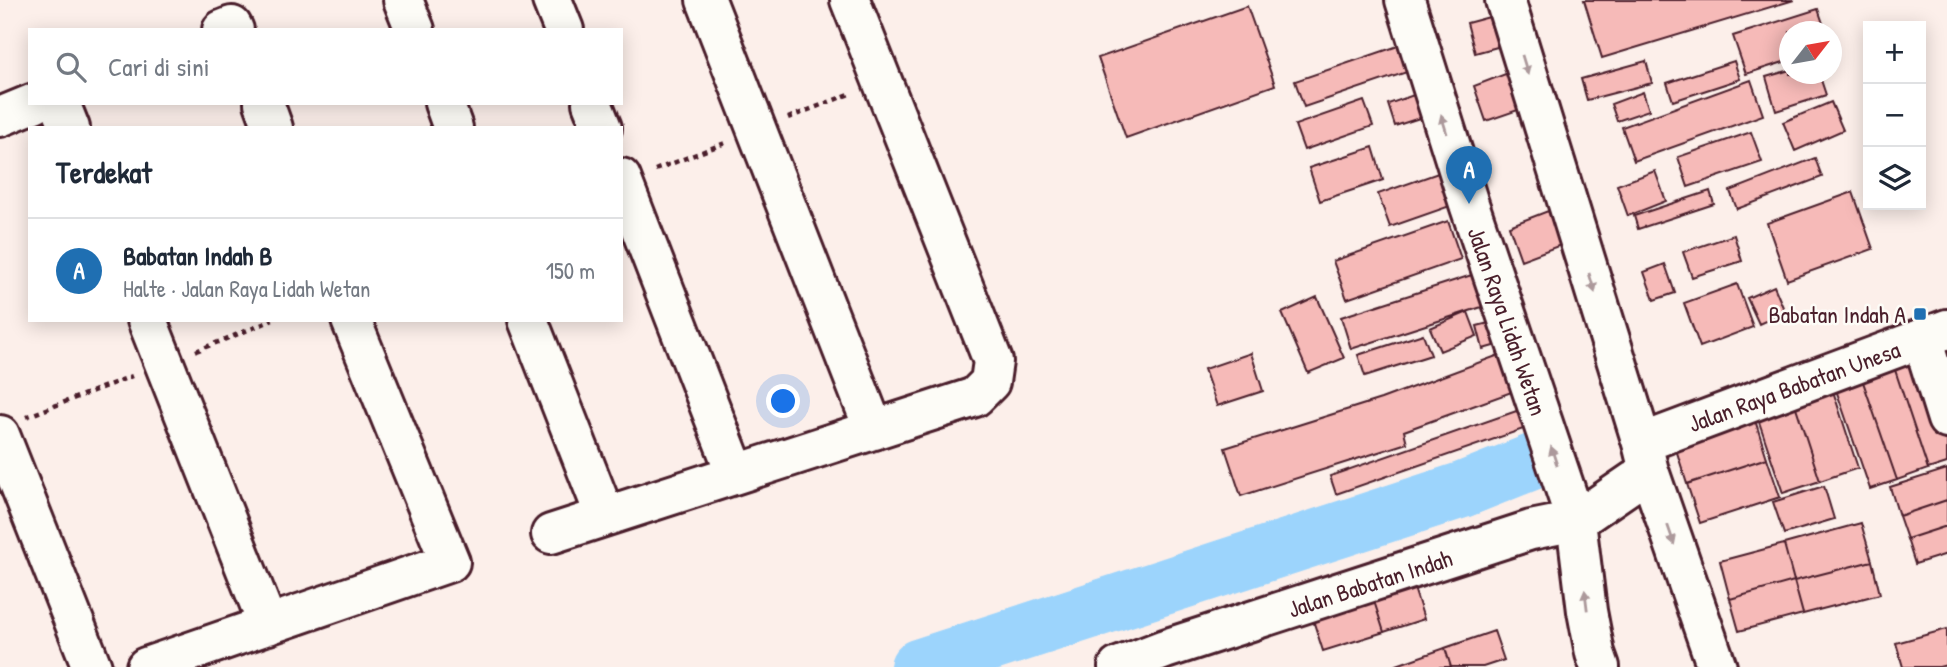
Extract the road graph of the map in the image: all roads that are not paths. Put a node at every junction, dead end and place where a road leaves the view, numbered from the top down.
1 (403, 0) edge
2 (552, 0) edge
3 (706, 0) edge
4 (850, 0) edge
5 (1405, 0) edge
6 (1505, 0) edge
7 (414, 28) edge
8 (563, 28) edge
9 (29, 105) edge
10 (61, 105) edge
11 (265, 105) edge
12 (445, 105) edge
13 (593, 105) edge
14 (0, 117) edge
15 (69, 126) edge
16 (273, 126) edge
17 (452, 126) edge
18 (601, 126) edge
19 (623, 183) edge
20 (148, 322) edge
21 (352, 322) edge
22 (529, 322) edge
23 (1934, 334) edge
24 (1947, 419) edge
25 (874, 430) junction
26 (0, 435) edge
27 (1645, 457) junction
28 (736, 474) junction
29 (605, 516) junction
30 (1576, 520) junction
31 (551, 534) dead end
32 (268, 625) junction
33 (1169, 658) edge
34 (92, 667) edge
35 (146, 667) edge
36 (1118, 667) edge
37 (1600, 667) edge
38 (1717, 667) edge

1 - 7 street
2 - 8 street
3 - 25 street
4 - 25 street
30 -> 5 street, Jalan Raya Lidah Wetan
6 -> 27 street
9 - 14 street
10 - 15 street
11 - 16 street
12 - 17 street
13 - 18 street
19 - 28 street
20 - 32 street
21 - 32 street
22 - 29 street
23 - 24 street
23 - 27 street, Jalan Raya Babatan Unesa
25 - 28 street
26 - 34 street
27 - 30 street, Jalan Raya Babatan Unesa
27 -> 38 street
28 - 29 street
29 - 31 street
30 - 33 street, Jalan Babatan Indah
37 -> 30 street, Jalan Raya Lidah Wetan
32 - 35 street
33 - 36 street, Jalan Babatan Indah

